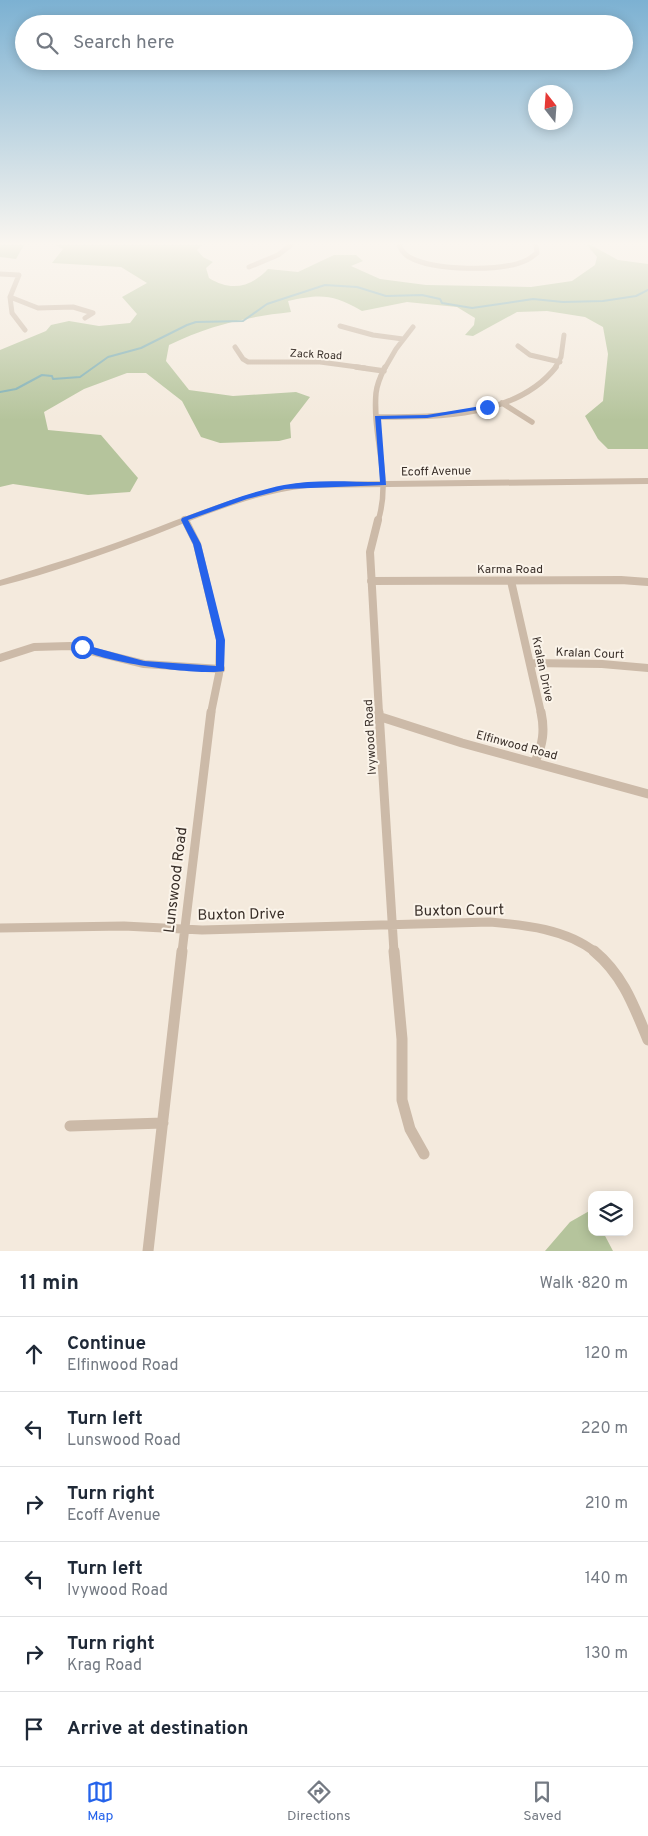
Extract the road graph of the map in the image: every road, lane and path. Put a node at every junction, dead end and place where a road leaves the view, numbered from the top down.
1 (11, 303) edge
2 (26, 303) edge
3 (85, 318) dead end
4 (340, 326) dead end
5 (413, 327) dead end
6 (25, 330) dead end
7 (564, 334) dead end
8 (402, 339) junction
9 (518, 346) dead end
10 (235, 347) dead end
11 (560, 362) junction
12 (384, 371) junction
13 (502, 403) junction
14 (378, 417) junction
15 (532, 422) dead end
16 (648, 481) edge
17 (384, 484) junction
18 (184, 520) junction
19 (371, 580) junction
20 (511, 580) junction
21 (648, 582) edge
22 (0, 583) edge
23 (0, 658) edge
24 (531, 663) junction
25 (648, 668) edge
26 (221, 669) junction
27 (381, 717) junction
28 (535, 762) junction
29 (648, 794) edge
30 (392, 926) junction
31 (0, 928) edge
32 (185, 929) junction
33 (648, 1040) edge
34 (163, 1123) junction
35 (70, 1126) dead end
36 (424, 1154) dead end
37 (148, 1251) edge

1 - 6 street
2 - 3 street
4 - 8 street
5 - 8 street, Ivywood Road
7 - 11 street
8 - 12 street, Ivywood Road
9 - 11 street
10 - 12 street, Zack Road
11 - 13 street
12 - 14 street, Ivywood Road
13 - 14 street
13 - 15 street
14 - 17 street, Ivywood Road
16 - 17 street, Ecoff Avenue
17 - 18 street, Ecoff Avenue
17 - 19 street, Ivywood Road
18 - 22 street, Ecoff Avenue
18 - 26 street, Lunswood Road
19 - 20 street, Karma Road
19 - 27 street, Ivywood Road
20 - 21 street, Karma Road
20 - 24 street, Kralan Drive
23 - 26 street
24 - 25 street, Kralan Court
24 - 28 street, Kralan Drive
26 - 32 street, Lunswood Road
27 - 28 street, Elfinwood Road
27 - 30 street, Ivywood Road
28 - 29 street, Elfinwood Road
30 - 32 street, Buxton Drive
30 - 33 street, Buxton Court
30 - 36 street, Ivywood Road
31 - 32 street, Buxton Drive
32 - 34 street, Lunswood Road
34 - 35 street
34 - 37 street, Lunswood Road

